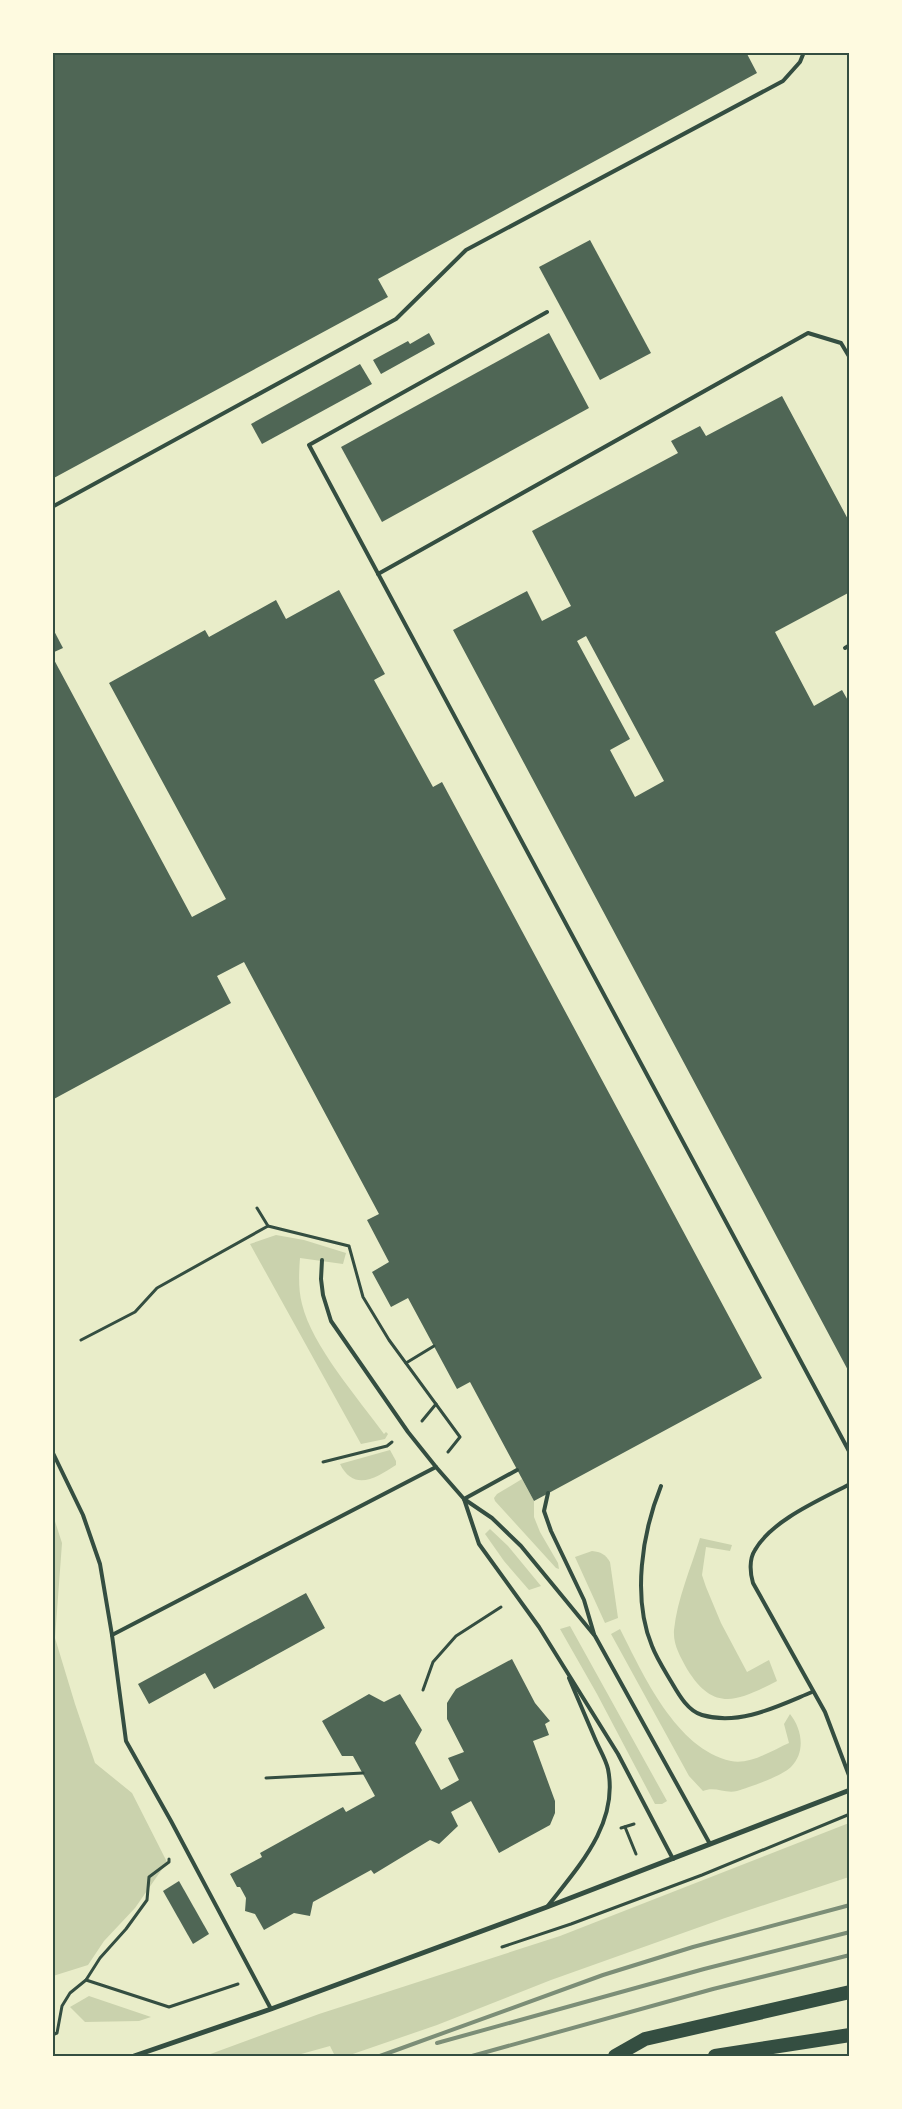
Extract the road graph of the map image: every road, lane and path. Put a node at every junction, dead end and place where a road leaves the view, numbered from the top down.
1 (804, 52) edge
2 (547, 312) dead end
3 (850, 358) edge
4 (52, 507) edge
5 (378, 574) junction
6 (850, 645) edge
7 (845, 648) dead end
8 (257, 1208) dead end
9 (268, 1226) junction
10 (322, 1260) dead end
11 (81, 1340) dead end
12 (434, 1346) dead end
13 (406, 1363) junction
14 (436, 1404) junction
15 (408, 1432) junction
16 (52, 1451) edge
17 (850, 1452) edge
18 (323, 1462) dead end
19 (436, 1467) junction
20 (517, 1470) dead end
21 (850, 1484) edge
22 (661, 1486) dead end
23 (548, 1493) dead end
24 (464, 1499) junction
25 (516, 1597) junction
26 (112, 1635) junction
27 (595, 1636) junction
28 (563, 1664) junction
29 (423, 1690) dead end
30 (812, 1692) junction
31 (363, 1773) dead end
32 (266, 1778) dead end
33 (850, 1778) edge
34 (850, 1790) edge
35 (710, 1844) junction
36 (168, 1854) dead end
37 (673, 1860) junction
38 (547, 1907) junction
39 (86, 1980) junction
40 (225, 1988) dead end
41 (850, 1992) edge
42 (271, 2009) junction
43 (52, 2035) edge
44 (850, 2035) edge
45 (134, 2056) edge
46 (615, 2056) edge
47 (715, 2056) edge

1 - 4 lane
2 - 5 lane
3 - 5 lane
5 - 17 lane
6 - 7 lane
8 - 9 path
9 - 11 path
9 - 13 path
10 - 15 lane
12 - 13 path
13 - 14 path
14 - 15 path
14 - 19 path
15 - 18 path
15 - 19 lane
16 - 26 lane
19 - 24 lane
19 - 26 lane
20 - 24 lane
21 - 30 lane
22 - 30 lane
23 - 27 lane
24 - 25 lane
24 - 27 lane
25 - 28 lane
25 - 29 path
26 - 42 lane
27 - 35 lane
28 - 37 lane
28 - 38 lane
30 - 33 lane
31 - 32 path
34 - 35 street
35 - 37 street
36 - 39 path
37 - 38 street
38 - 42 street
39 - 40 path
39 - 43 path
41 - 46 highway
42 - 45 street
44 - 47 highway

